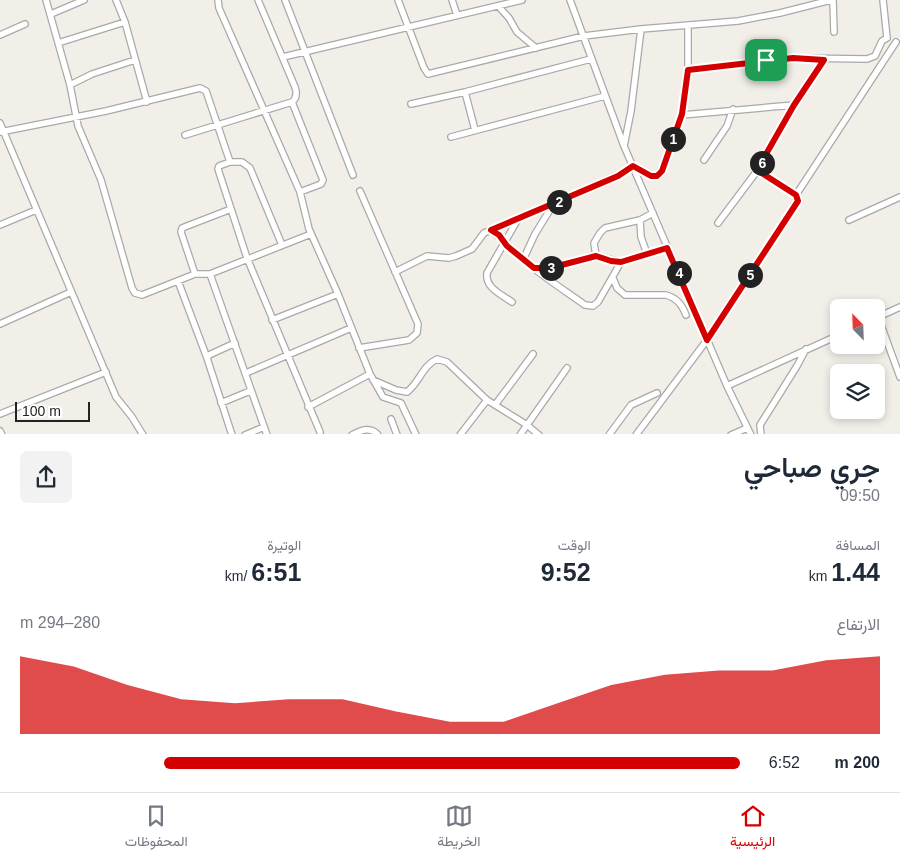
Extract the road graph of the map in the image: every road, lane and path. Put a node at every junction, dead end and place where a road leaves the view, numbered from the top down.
1 (46, 0) edge
2 (84, 0) edge
3 (116, 0) edge
4 (218, 0) edge
5 (258, 0) edge
6 (285, 0) edge
7 (398, 0) edge
8 (452, 0) edge
9 (522, 0) edge
10 (570, 0) edge
11 (832, 0) edge
12 (883, 0) edge
13 (499, 7) junction
14 (51, 14) junction
15 (457, 15) junction
16 (125, 22) junction
17 (25, 24) dead end
18 (688, 25) junction
19 (409, 28) junction
20 (640, 29) junction
21 (834, 32) dead end
22 (0, 35) edge
23 (584, 36) junction
24 (887, 38) junction
25 (58, 43) junction
26 (898, 43) edge
27 (536, 48) junction
28 (305, 52) junction
29 (283, 57) junction
30 (591, 59) junction
31 (135, 60) junction
32 (824, 60) junction
33 (688, 70) junction
34 (70, 85) junction
35 (465, 92) junction
36 (605, 96) junction
37 (147, 102) junction
38 (292, 102) junction
39 (411, 104) dead end
40 (794, 105) junction
41 (732, 109) junction
42 (264, 110) junction
43 (682, 114) junction
44 (77, 117) junction
45 (0, 123) edge
46 (217, 125) junction
47 (475, 130) junction
48 (2, 132) edge
49 (185, 135) dead end
50 (451, 137) dead end
51 (624, 146) junction
52 (704, 160) dead end
53 (230, 162) junction
54 (633, 166) junction
55 (757, 170) junction
56 (353, 175) dead end
57 (360, 191) dead end
58 (300, 192) junction
59 (796, 195) junction
60 (900, 197) edge
61 (554, 204) junction
62 (231, 209) junction
63 (36, 210) junction
64 (653, 213) junction
65 (518, 219) junction
66 (640, 220) junction
67 (849, 220) dead end
68 (718, 223) dead end
69 (0, 225) edge
70 (491, 230) junction
71 (311, 234) junction
72 (504, 242) junction
73 (282, 245) junction
74 (667, 248) junction
75 (647, 254) junction
76 (596, 256) junction
77 (247, 258) junction
78 (523, 260) junction
79 (621, 262) junction
80 (534, 268) junction
81 (395, 272) junction
82 (195, 274) junction
83 (210, 274) junction
84 (613, 278) junction
85 (178, 281) junction
86 (71, 292) junction
87 (338, 294) junction
88 (512, 302) dead end
89 (900, 307) edge
90 (885, 314) edge
91 (686, 315) dead end
92 (272, 320) junction
93 (0, 324) edge
94 (351, 328) junction
95 (885, 338) edge
96 (830, 339) edge
97 (707, 340) junction
98 (235, 343) junction
99 (359, 348) junction
100 (806, 349) junction
101 (533, 354) dead end
102 (287, 355) junction
103 (207, 358) junction
104 (567, 368) dead end
105 (106, 372) junction
106 (246, 373) junction
107 (372, 377) junction
108 (900, 377) edge
109 (727, 386) junction
110 (250, 391) junction
111 (657, 393) dead end
112 (487, 400) junction
113 (221, 403) junction
114 (495, 405) junction
115 (308, 407) junction
116 (0, 414) edge
117 (391, 419) dead end
118 (527, 425) junction
119 (264, 427) junction
120 (747, 428) junction
121 (320, 432) dead end
122 (142, 434) edge
123 (232, 434) edge
124 (245, 434) edge
125 (267, 434) edge
126 (352, 434) edge
127 (378, 434) edge
128 (398, 434) edge
129 (416, 434) edge
130 (460, 434) edge
131 (520, 434) edge
132 (539, 434) edge
133 (609, 434) edge
134 (636, 434) edge
135 (731, 434) edge
136 (750, 434) edge
137 (761, 434) edge

1 - 14 street
2 - 14 street
3 - 16 street
4 - 42 street
5 - 29 street
6 - 28 street
7 - 19 street
8 - 15 street
9 - 13 street
10 - 23 street
11 - 18 street
11 - 21 street
12 - 24 street
13 - 15 street
13 - 27 street
14 - 25 street
15 - 19 street
16 - 25 street
16 - 31 street
17 - 22 street
18 - 20 street
18 - 33 street
19 - 27 street
19 - 28 street
20 - 23 street
20 - 51 street
23 - 27 street
23 - 30 street
24 - 26 street
24 - 32 street
25 - 34 street
26 - 59 street
28 - 29 street
28 - 56 street
29 - 38 street
30 - 35 street
30 - 36 street
31 - 34 street
31 - 37 street
32 - 33 street
32 - 40 street
33 - 43 street
34 - 44 street
35 - 39 street
35 - 47 street
36 - 47 street
36 - 51 street
37 - 44 street
37 - 46 street
38 - 42 street
38 - 58 street
40 - 41 street
40 - 55 street
41 - 43 street
41 - 52 street
42 - 46 street
42 - 58 street
43 - 54 street
44 - 48 street
44 - 85 street
45 - 48 street
46 - 49 street
46 - 53 street
47 - 50 street
48 - 63 street
51 - 54 street
53 - 62 street
53 - 73 street
54 - 61 street
54 - 64 street
55 - 59 street
55 - 68 street
57 - 81 street
58 - 71 street
59 - 97 street
60 - 67 street
61 - 65 street
61 - 78 street
62 - 77 street
62 - 82 street
63 - 69 street
63 - 86 street
64 - 66 street
64 - 74 street
65 - 70 street
65 - 72 street
66 - 75 street
66 - 76 street
70 - 72 street
70 - 81 street
71 - 73 street
71 - 87 street
72 - 78 street
72 - 88 street
73 - 77 street
74 - 75 street
74 - 97 street
75 - 79 street
76 - 79 street
76 - 80 street
77 - 83 street
77 - 92 street
78 - 80 street
79 - 84 street
80 - 84 street
81 - 99 street
82 - 83 street
82 - 85 street
83 - 98 street
84 - 91 street
85 - 103 street
86 - 93 street
86 - 105 street
87 - 92 street
87 - 94 street
89 - 90 street
92 - 102 street
94 - 99 street
94 - 102 street
95 - 108 street
96 - 100 street
97 - 109 street
97 - 134 street
98 - 103 street
98 - 106 street
99 - 107 street
100 - 109 street
100 - 137 street
101 - 114 street
102 - 106 street
102 - 115 street
103 - 113 street
104 - 118 street
105 - 116 street
105 - 122 street
106 - 110 street
107 - 112 street
107 - 115 street
107 - 129 street
109 - 120 street
110 - 113 street
110 - 119 street
111 - 133 street
112 - 114 street
112 - 130 street
113 - 123 street
114 - 118 street
115 - 121 street
117 - 128 street
118 - 131 street
118 - 132 street
119 - 124 street
119 - 125 street
120 - 135 street
120 - 136 street
126 - 127 street

